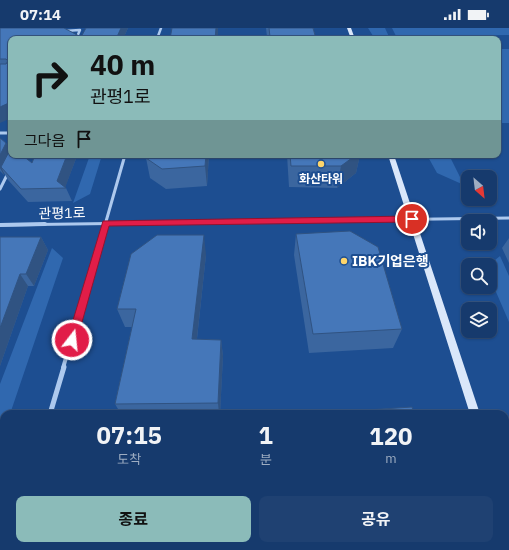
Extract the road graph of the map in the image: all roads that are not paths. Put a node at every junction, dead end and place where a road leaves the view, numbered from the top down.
1 (58, 30) edge
2 (77, 36) edge
3 (124, 158) edge
4 (392, 158) edge
5 (10, 168) edge
6 (0, 189) edge
7 (509, 218) edge
8 (412, 219) junction
9 (106, 223) junction
10 (0, 225) edge
11 (51, 410) edge
12 (474, 410) edge

1 - 2 street
3 - 9 street
4 - 8 main road
5 - 6 street
7 - 8 street, 관평1로
8 - 9 street, 관평1로
8 - 12 main road
9 - 10 street, 관평1로
9 - 11 street

